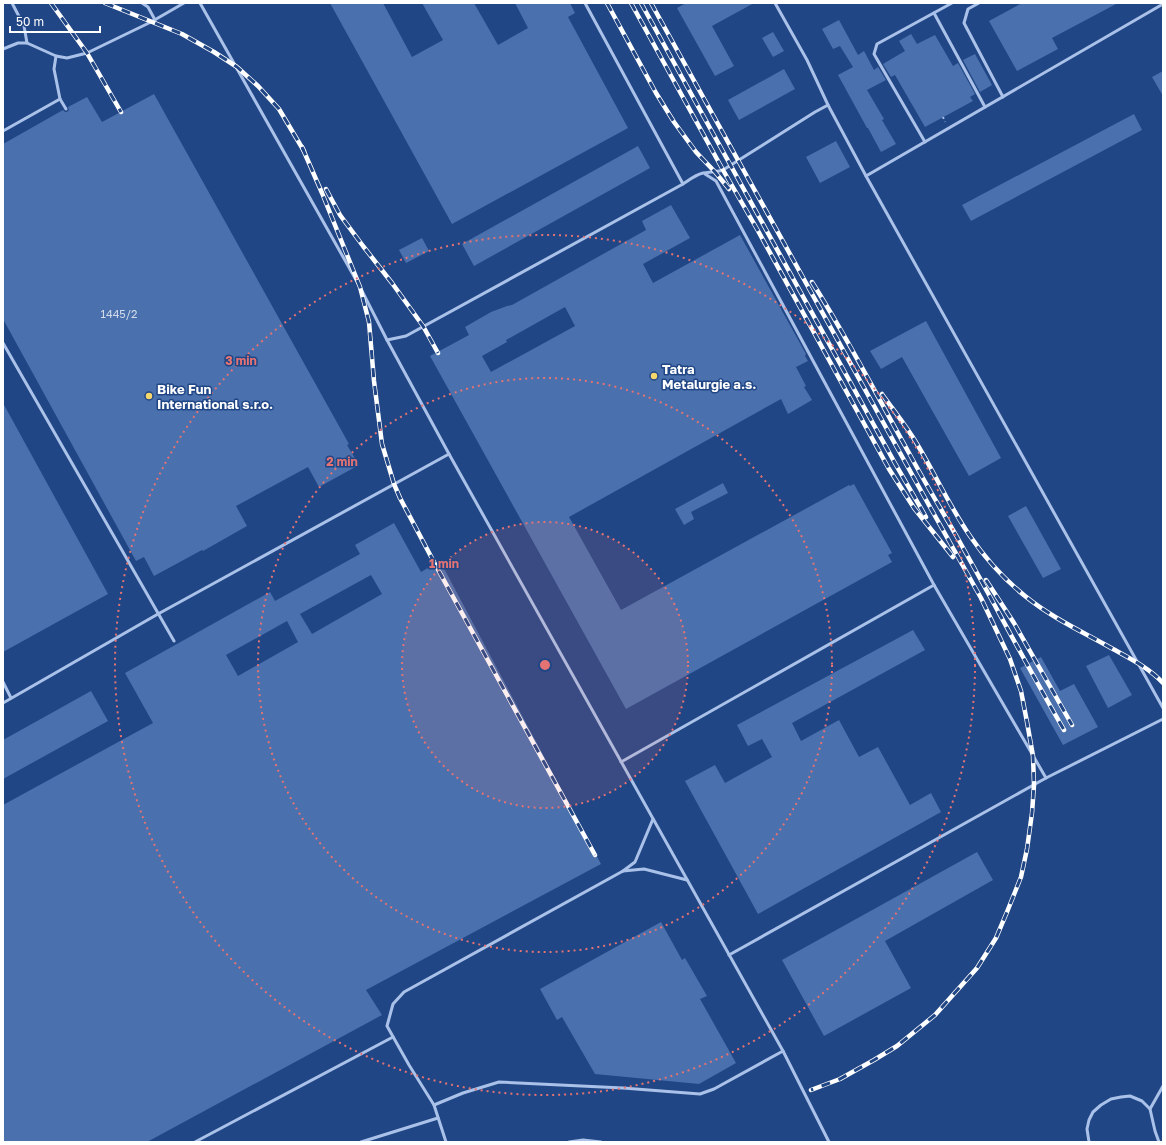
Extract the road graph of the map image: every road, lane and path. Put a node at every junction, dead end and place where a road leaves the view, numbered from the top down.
1 (12, 3) edge
2 (142, 3) edge
3 (176, 3) edge
4 (184, 3) edge
5 (200, 3) edge
6 (585, 3) edge
7 (775, 3) edge
8 (952, 3) edge
9 (979, 3) edge
10 (1163, 4) edge
11 (176, 8) junction
12 (934, 13) junction
13 (155, 20) junction
14 (27, 43) junction
15 (3, 49) edge
16 (56, 56) junction
17 (1003, 96) junction
18 (60, 100) junction
19 (828, 105) junction
20 (985, 107) junction
21 (66, 109) dead end
22 (3, 131) edge
23 (925, 142) junction
24 (705, 173) junction
25 (866, 176) junction
26 (683, 184) junction
27 (387, 340) junction
28 (3, 342) edge
29 (449, 454) junction
30 (934, 585) junction
31 (158, 614) junction
32 (174, 641) dead end
33 (3, 682) edge
34 (11, 698) junction
35 (3, 703) edge
36 (1163, 708) edge
37 (1163, 718) edge
38 (621, 762) junction
39 (1046, 778) junction
40 (653, 819) junction
41 (623, 871) junction
42 (688, 880) junction
43 (729, 955) junction
44 (393, 1037) junction
45 (783, 1051) junction
46 (1163, 1086) edge
47 (434, 1105) junction
48 (1150, 1109) junction
49 (438, 1118) junction
50 (194, 1142) edge
51 (360, 1142) edge
52 (446, 1142) edge
53 (569, 1142) edge
54 (601, 1142) edge
55 (829, 1142) edge
56 (1089, 1142) edge
57 (1159, 1142) edge

1 - 14 lane
2 - 13 lane
3 - 11 lane
4 - 11 lane
5 - 27 lane
6 - 26 lane
7 - 19 lane
8 - 12 lane
9 - 17 lane
10 - 17 lane
11 - 13 lane
12 - 20 lane
12 - 23 lane
13 - 16 lane
14 - 15 lane
14 - 16 lane
16 - 18 lane
17 - 20 lane
18 - 21 lane
18 - 22 lane
19 - 24 lane
19 - 25 lane
20 - 23 lane
23 - 25 lane
24 - 26 lane
24 - 30 lane
25 - 36 lane
26 - 27 lane
27 - 29 lane
28 - 31 lane
29 - 31 lane
29 - 38 lane
30 - 38 lane
30 - 39 lane
31 - 32 lane
31 - 34 lane
33 - 34 lane
34 - 35 lane
37 - 39 lane
38 - 40 lane
39 - 43 lane
40 - 41 lane
40 - 42 lane
41 - 42 lane
41 - 44 lane
42 - 43 lane
43 - 45 lane
44 - 47 lane
44 - 50 lane
45 - 47 lane
45 - 55 lane
46 - 48 lane
47 - 49 lane
48 - 56 lane
48 - 57 lane
49 - 51 lane
49 - 52 lane
53 - 54 lane

